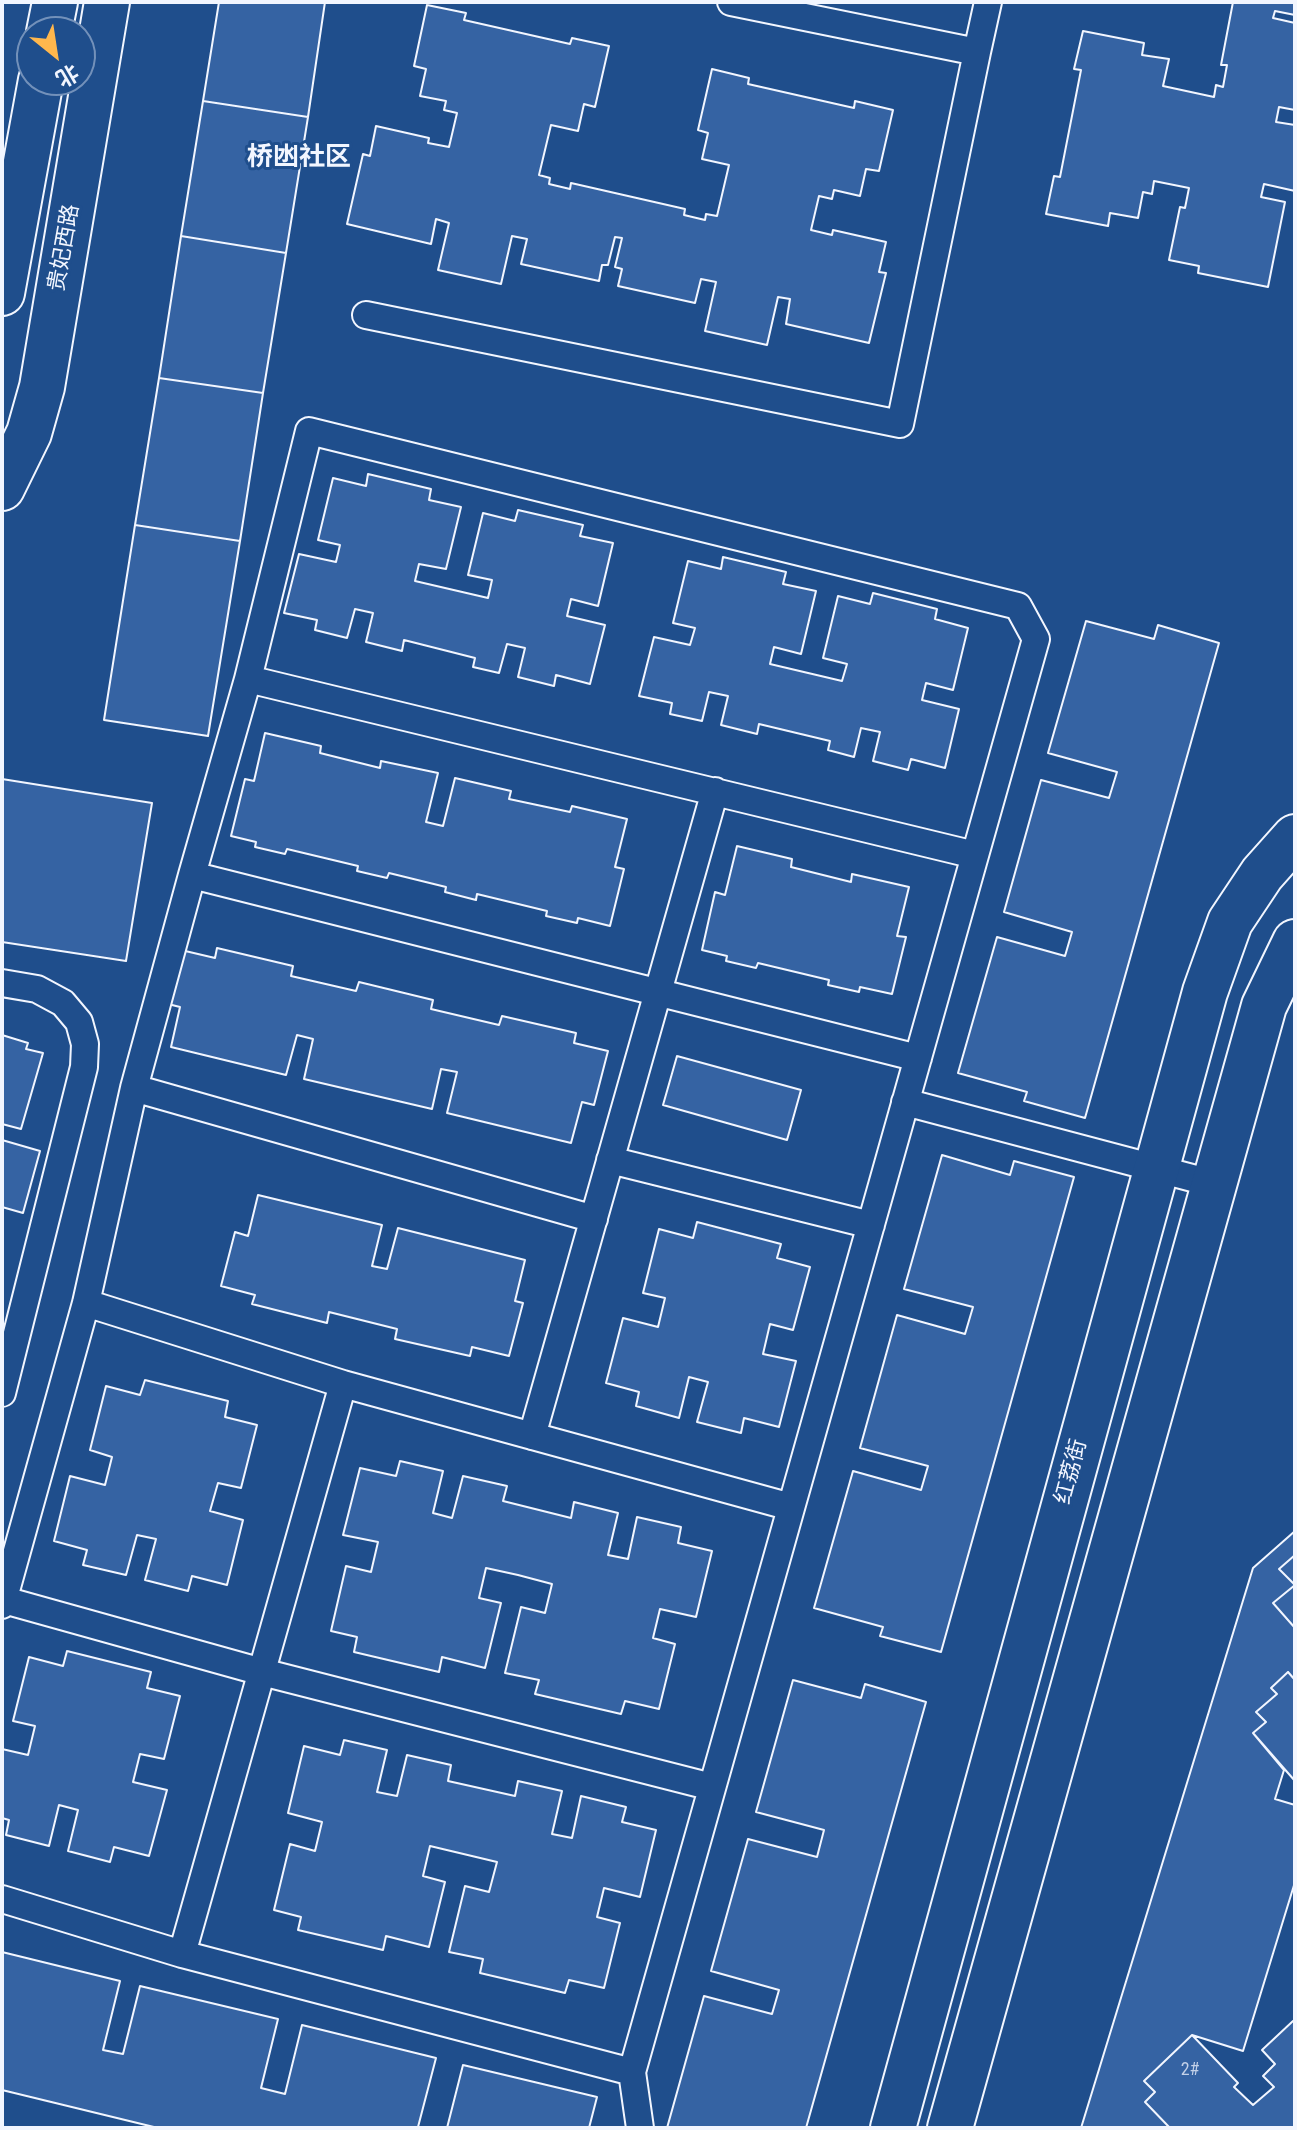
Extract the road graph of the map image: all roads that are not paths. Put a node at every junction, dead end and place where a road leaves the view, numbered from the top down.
1 (107, 2) edge
2 (731, 2) edge
3 (988, 2) edge
4 (977, 52) junction
5 (38, 96) edge
6 (2, 293) edge
7 (366, 315) dead end
8 (2, 488) edge
9 (248, 679) junction
10 (715, 791) junction
11 (1295, 837) edge
12 (975, 855) junction
13 (192, 875) junction
14 (1295, 942) edge
15 (2, 983) edge
16 (657, 994) junction
17 (918, 1058) junction
18 (134, 1088) junction
19 (905, 1102) junction
20 (610, 1160) junction
21 (1156, 1168) junction
22 (1215, 1184) junction
23 (594, 1219) junction
24 (871, 1225) junction
25 (86, 1303) junction
26 (343, 1384) junction
27 (2, 1393) edge
28 (532, 1436) junction
29 (791, 1507) junction
30 (3, 1602) edge
31 (262, 1672) junction
32 (712, 1787) junction
33 (2, 1899) edge
34 (182, 1954) junction
35 (632, 2072) junction
36 (640, 2128) edge
37 (893, 2128) edge
38 (950, 2128) edge

1 - 8 street, 贵妃西路
2 - 4 lane
3 - 4 lane
4 - 7 lane
5 - 6 street
9 - 10 lane
9 - 12 lane
9 - 13 lane
10 - 12 lane
10 - 16 lane
11 - 21 street, 红荔街
12 - 17 lane
13 - 16 lane
13 - 18 lane
14 - 22 street
15 - 27 lane
16 - 17 lane
16 - 20 lane
17 - 19 lane
18 - 23 lane
18 - 25 lane
19 - 21 lane
19 - 24 lane
20 - 23 lane
20 - 24 lane
21 - 22 lane
21 - 37 street, 红荔街
22 - 38 street
23 - 28 lane
24 - 29 lane
25 - 26 lane
25 - 30 lane
26 - 28 lane
26 - 31 lane
28 - 29 lane
29 - 32 lane
30 - 31 lane
31 - 32 lane
31 - 34 lane
32 - 35 lane
33 - 34 lane
34 - 35 lane
35 - 36 lane

